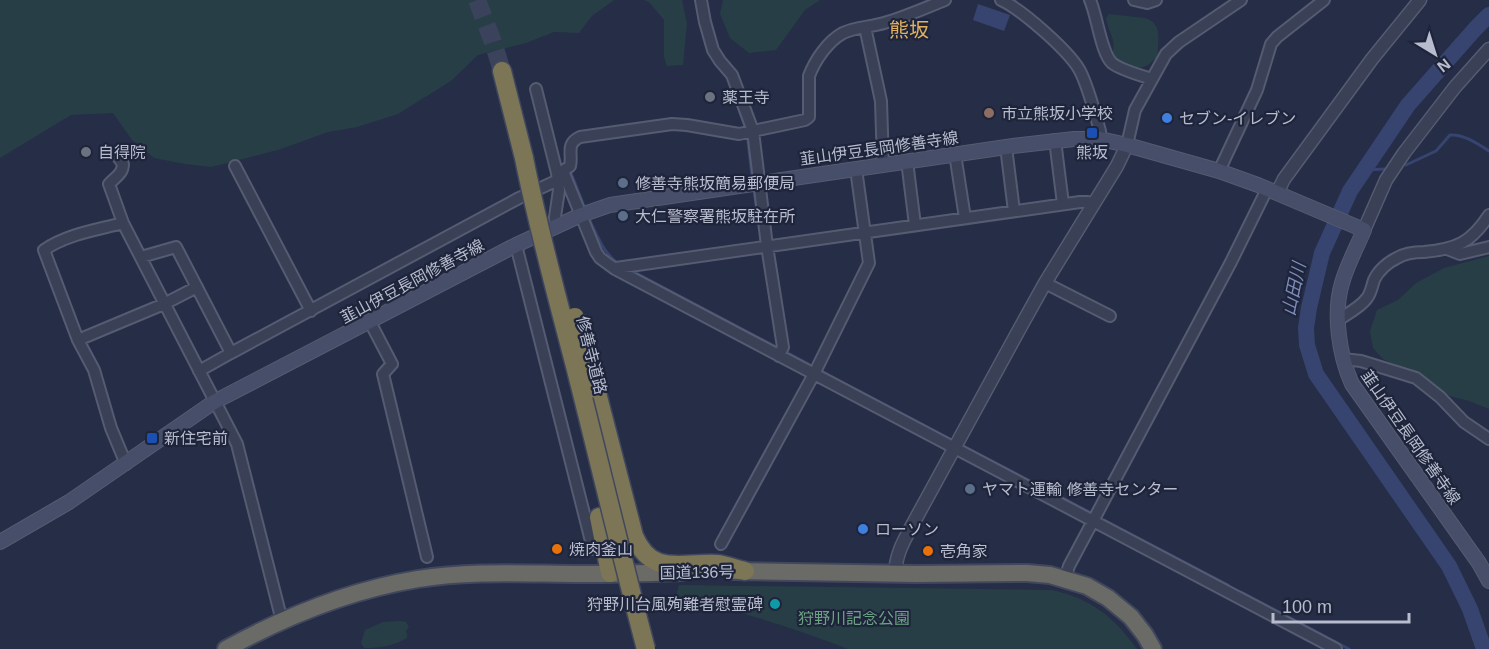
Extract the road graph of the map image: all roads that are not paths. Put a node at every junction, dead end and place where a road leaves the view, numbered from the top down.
1 (701, 0) edge
2 (945, 0) edge
3 (1001, 0) edge
4 (1090, 0) edge
5 (1134, 0) edge
6 (1156, 0) edge
7 (1241, 0) edge
8 (1324, 0) edge
9 (1420, 0) edge
10 (865, 27) junction
11 (1489, 49) edge
12 (502, 71) tunnel mouth
13 (1152, 80) junction
14 (536, 89) dead end
15 (753, 131) junction
16 (1100, 139) junction
17 (1055, 140) junction
18 (1127, 145) junction
19 (1006, 147) junction
20 (955, 154) junction
21 (118, 158) dead end
22 (524, 158) junction
23 (907, 162) junction
24 (883, 165) junction
25 (236, 166) dead end
26 (856, 169) junction
27 (1219, 171) junction
28 (559, 175) junction
29 (759, 182) junction
30 (1272, 191) junction
31 (533, 202) junction
32 (1063, 204) junction
33 (1093, 204) junction
34 (1014, 211) junction
35 (581, 215) junction
36 (1489, 215) edge
37 (965, 218) junction
38 (123, 223) junction
39 (915, 225) junction
40 (556, 227) junction
41 (1360, 229) junction
42 (865, 232) junction
43 (516, 245) junction
44 (767, 246) junction
45 (1489, 247) edge
46 (1447, 249) junction
47 (141, 257) junction
48 (615, 269) junction
49 (1045, 283) junction
50 (197, 287) junction
51 (164, 304) junction
52 (311, 311) junction
53 (1110, 316) dead end
54 (1338, 320) junction
55 (370, 322) junction
56 (78, 340) junction
57 (231, 353) junction
58 (779, 356) junction
59 (1343, 359) junction
60 (199, 370) junction
61 (814, 374) junction
62 (214, 402) junction
63 (1489, 438) edge
64 (955, 449) junction
65 (126, 464) junction
66 (1093, 521) junction
67 (634, 536) junction
68 (0, 542) edge
69 (598, 544) junction
70 (721, 544) dead end
71 (427, 557) dead end
72 (745, 571) junction
73 (610, 573) junction
74 (629, 573) junction
75 (896, 574) junction
76 (1065, 579) junction
77 (1489, 581) edge
78 (282, 621) junction
79 (226, 649) edge
80 (646, 649) edge
81 (1153, 649) edge
82 (1336, 649) edge

1 - 15 street
2 - 10 street
3 - 16 street
4 - 13 street
5 - 6 street
7 - 13 street
8 - 27 street
9 - 30 street
10 - 15 street
10 - 24 street
11 - 41 street
12 - 22 highway, 修善寺道路
13 - 18 street
14 - 28 street
15 - 28 street
15 - 29 street
16 - 17 main road, 韮山伊豆長岡修善寺線
16 - 18 main road, 韮山伊豆長岡修善寺線
17 - 19 main road, 韮山伊豆長岡修善寺線
17 - 32 street
18 - 27 main road, 韮山伊豆長岡修善寺線
18 - 33 street
19 - 20 main road, 韮山伊豆長岡修善寺線
19 - 34 street
20 - 23 main road, 韮山伊豆長岡修善寺線
20 - 37 street
21 - 38 street
22 - 31 highway, 修善寺道路, bridge
22 - 67 highway, bridge
23 - 24 main road, 韮山伊豆長岡修善寺線
23 - 39 street
24 - 26 main road, 韮山伊豆長岡修善寺線
25 - 52 street
26 - 29 main road, 韮山伊豆長岡修善寺線
26 - 42 street
27 - 30 main road, 韮山伊豆長岡修善寺線
28 - 35 street
28 - 40 street
28 - 52 street
29 - 35 main road, 韮山伊豆長岡修善寺線
29 - 44 street
30 - 41 main road, 韮山伊豆長岡修善寺線
30 - 66 street
31 - 69 highway, bridge
31 - 80 highway, 修善寺道路, bridge
32 - 33 street
32 - 34 street
33 - 49 street
34 - 37 street
35 - 40 main road, 韮山伊豆長岡修善寺線
35 - 48 street
36 - 46 street
37 - 39 street
38 - 47 street
38 - 56 street
39 - 42 street
40 - 43 main road, 韮山伊豆長岡修善寺線
41 - 54 main road, 韮山伊豆長岡修善寺線
42 - 44 street
42 - 61 street
43 - 55 main road, 韮山伊豆長岡修善寺線
43 - 69 street
44 - 48 street
44 - 58 street
45 - 46 street
46 - 54 street
47 - 50 street
47 - 51 street
48 - 58 street
49 - 53 street
49 - 64 street
50 - 51 street
50 - 57 street
51 - 56 street
51 - 60 street
52 - 57 street
54 - 59 main road, 韮山伊豆長岡修善寺線
55 - 62 main road, 韮山伊豆長岡修善寺線
55 - 71 street
56 - 65 street
57 - 60 street
58 - 61 street
59 - 63 street
59 - 77 main road, 韮山伊豆長岡修善寺線
60 - 62 street
61 - 64 street
61 - 70 street
62 - 65 main road, 韮山伊豆長岡修善寺線
62 - 78 street
64 - 66 street
64 - 75 street
65 - 68 main road, 韮山伊豆長岡修善寺線
66 - 76 street
66 - 82 street
67 - 72 highway
67 - 74 highway
69 - 73 highway
72 - 74 highway, 国道136号
72 - 75 highway, 国道136号
73 - 74 highway, 国道136号
73 - 78 highway, 国道136号
75 - 76 highway, 国道136号
76 - 81 highway, 国道136号
78 - 79 highway, 国道136号

